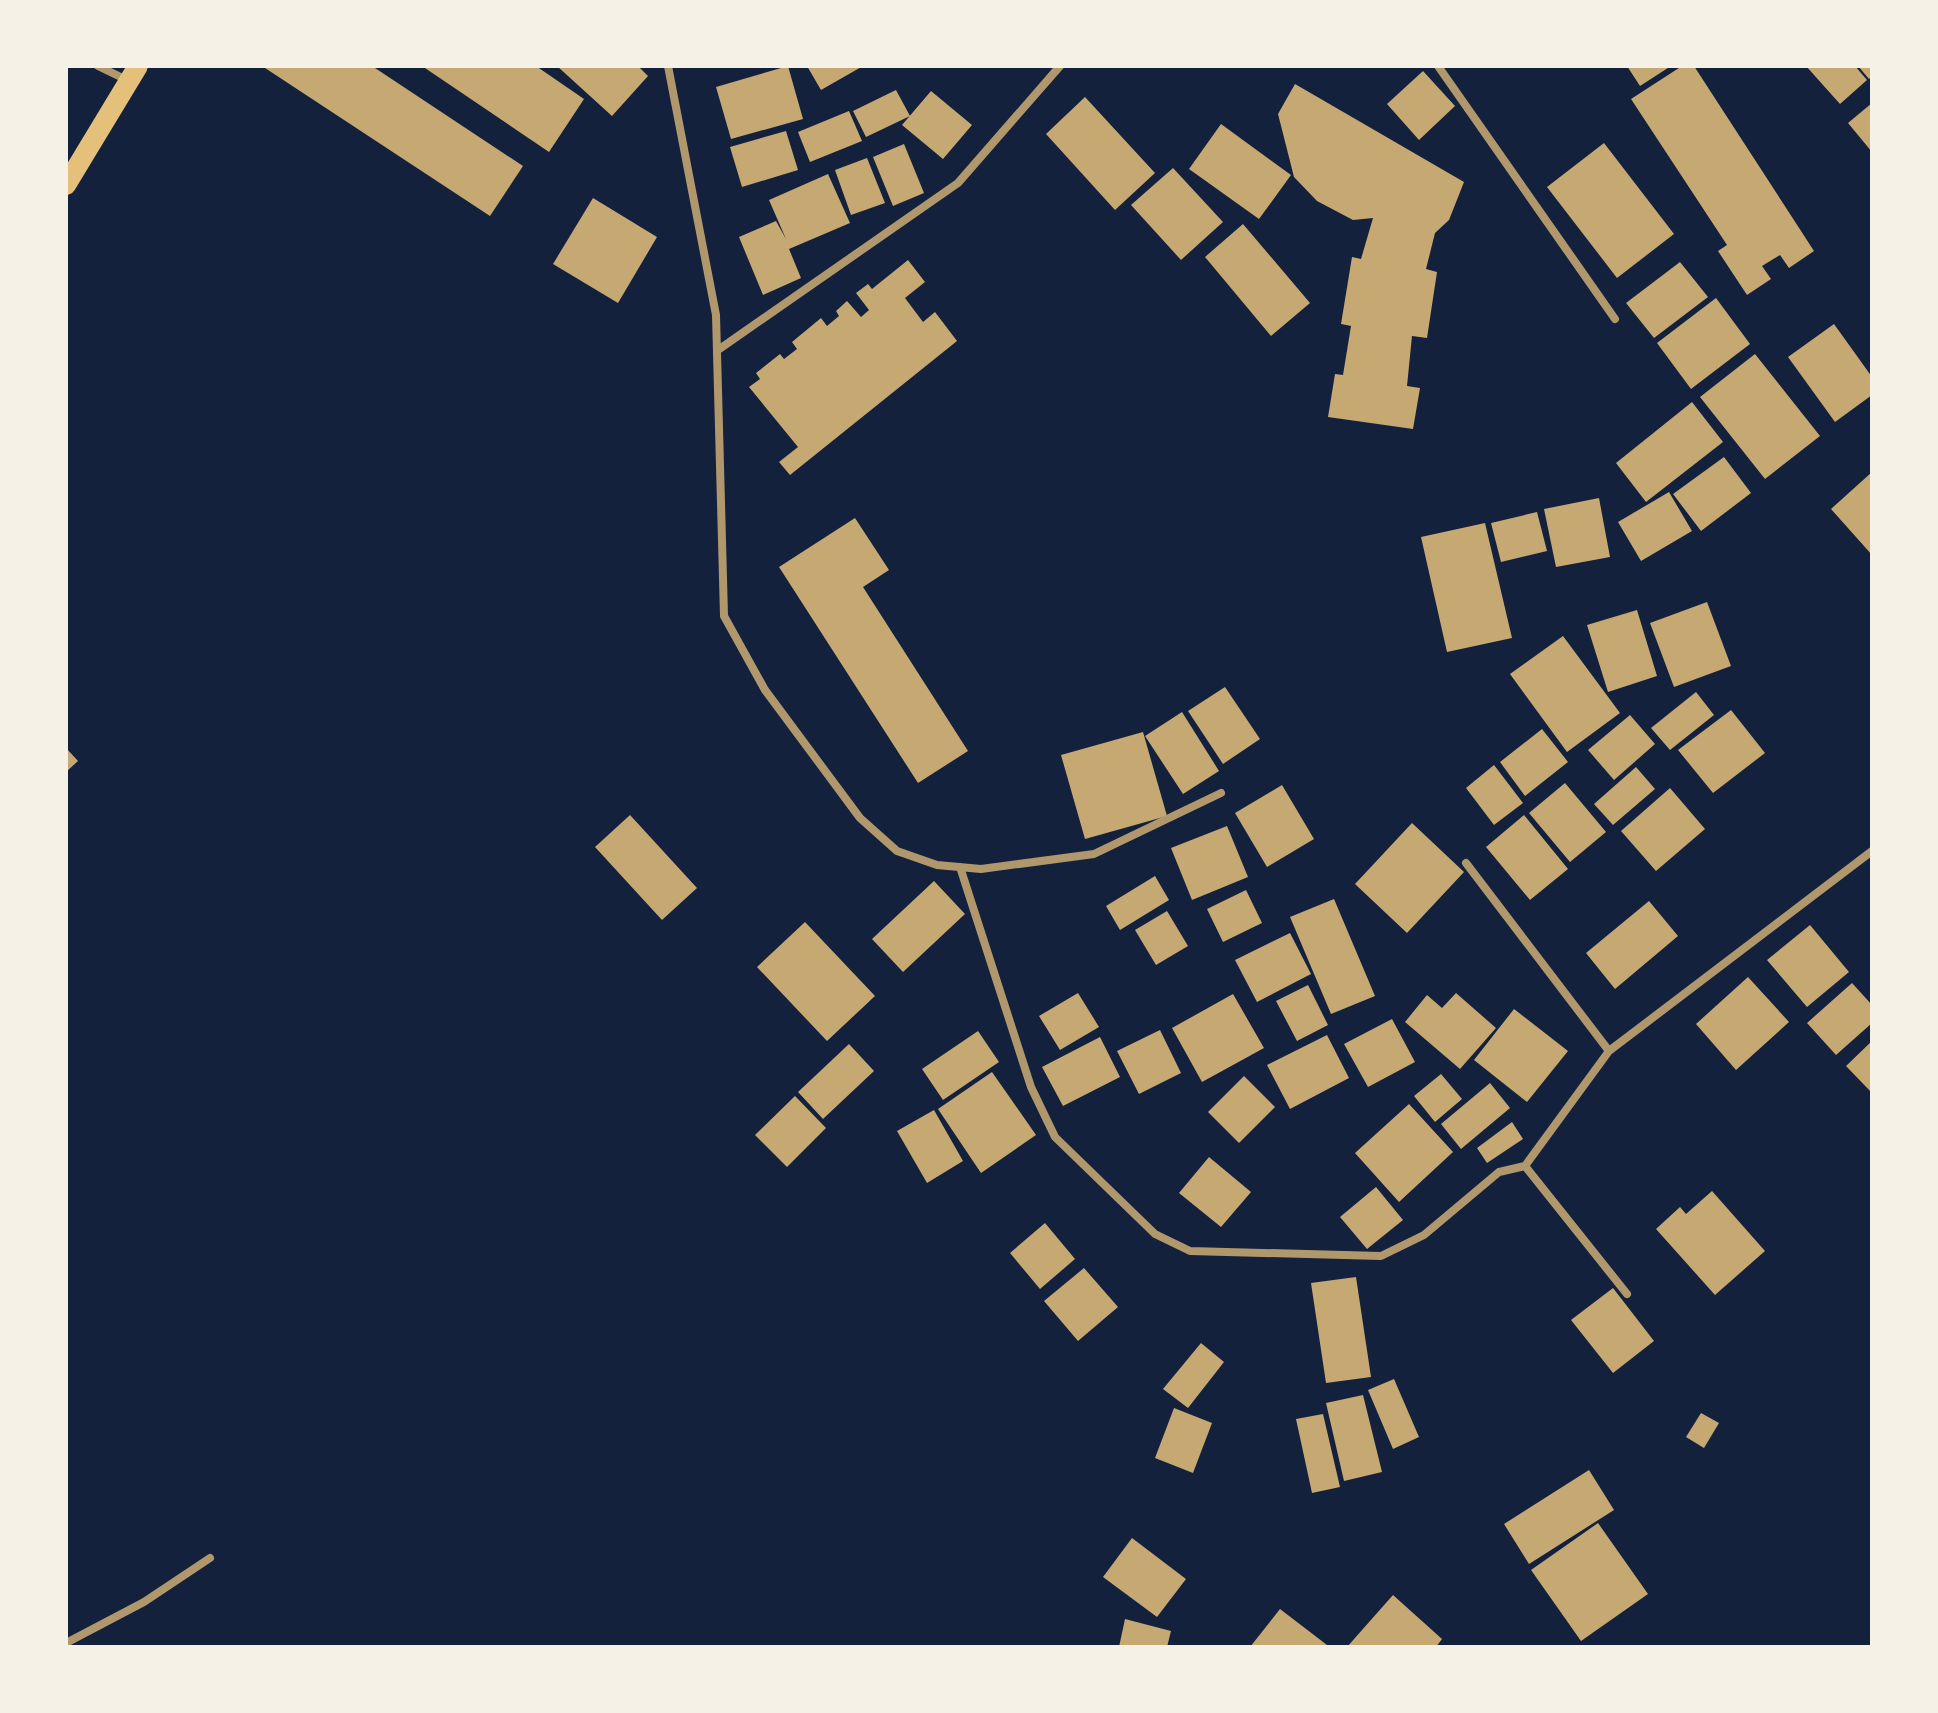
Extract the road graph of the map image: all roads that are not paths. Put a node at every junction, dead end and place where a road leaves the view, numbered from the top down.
1 (98, 66) edge
2 (668, 66) edge
3 (1060, 66) edge
4 (1438, 66) edge
5 (134, 74) edge
6 (66, 185) edge
7 (1615, 319) dead end
8 (718, 350) junction
9 (1221, 793) dead end
10 (1872, 851) edge
11 (1466, 863) dead end
12 (960, 867) junction
13 (1609, 1051) junction
14 (1525, 1166) junction
15 (1627, 1294) dead end
16 (210, 1558) dead end
17 (66, 1643) edge

1 - 5 street
2 - 8 street
3 - 8 street
4 - 7 street
5 - 6 main road
8 - 12 street
9 - 12 street
10 - 13 street
11 - 13 street
12 - 14 street
13 - 14 street
14 - 15 street
16 - 17 street

